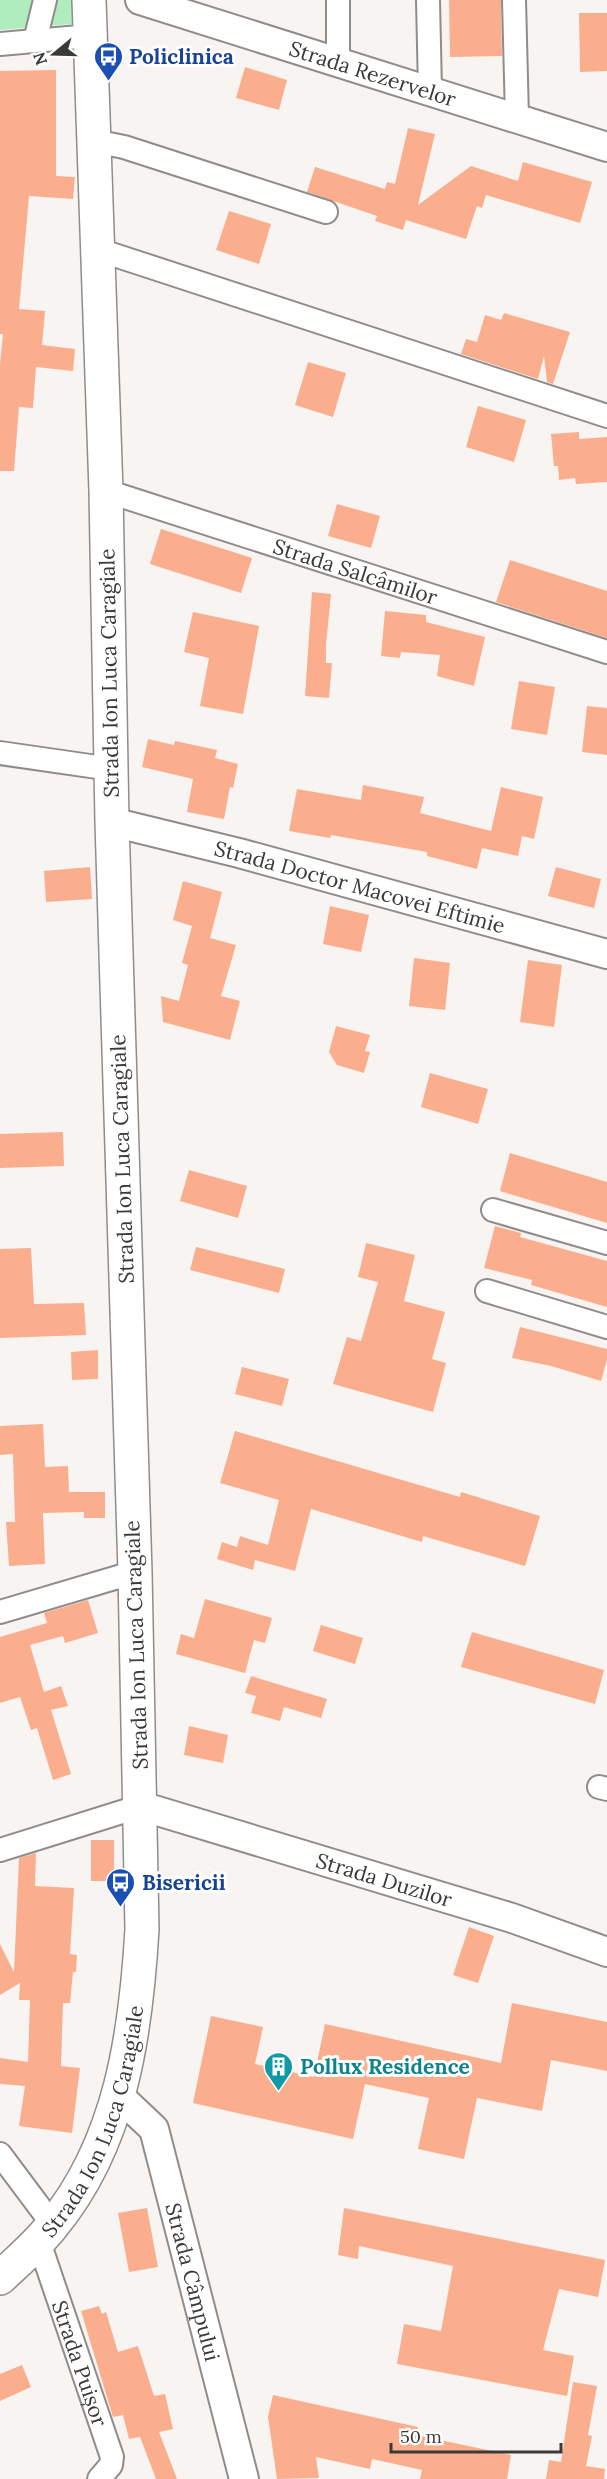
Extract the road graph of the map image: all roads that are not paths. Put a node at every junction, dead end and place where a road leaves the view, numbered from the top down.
1 (45, 0) edge
2 (89, 0) edge
3 (140, 0) edge
4 (338, 0) edge
5 (428, 0) edge
6 (514, 0) edge
7 (90, 36) junction
8 (35, 40) junction
9 (0, 44) edge
10 (338, 61) junction
11 (430, 90) junction
12 (517, 118) junction
13 (94, 141) junction
14 (607, 147) edge
15 (326, 212) dead end
16 (99, 250) junction
17 (607, 416) edge
18 (106, 491) junction
19 (607, 652) edge
20 (0, 753) edge
21 (111, 769) junction
22 (112, 822) junction
23 (607, 954) edge
24 (493, 1210) dead end
25 (607, 1244) edge
26 (487, 1291) dead end
27 (607, 1327) edge
28 (135, 1572) junction
29 (0, 1612) edge
30 (150, 1808) junction
31 (0, 1850) edge
32 (556, 1933) junction
33 (607, 1935) edge
34 (607, 1952) edge
35 (119, 2096) junction
36 (0, 2154) edge
37 (46, 2234) junction
38 (0, 2278) edge
39 (99, 2479) edge
40 (244, 2479) edge

1 - 8 street
2 - 7 main road, Strada Ion Luca Caragiale
3 - 10 street, Strada Rezervelor
4 - 10 street
5 - 11 street
6 - 12 street
7 - 8 street
7 - 13 main road, Strada Ion Luca Caragiale
8 - 9 street
10 - 11 street, Strada Rezervelor
11 - 12 street, Strada Rezervelor
12 - 14 street, Strada Rezervelor
13 - 15 street
13 - 16 main road, Strada Ion Luca Caragiale
16 - 17 street
16 - 18 main road, Strada Ion Luca Caragiale
18 - 19 street, Strada Salcâmilor
18 - 21 main road, Strada Ion Luca Caragiale
20 - 21 street
21 - 22 main road, Strada Ion Luca Caragiale
22 - 23 street, Strada Doctor Macovei Eftimie
22 - 28 main road, Strada Ion Luca Caragiale
24 - 25 street
26 - 27 street
28 - 29 street
28 - 30 main road, Strada Ion Luca Caragiale
30 - 31 street
30 - 32 street, Strada Duzilor
30 - 35 main road, Strada Ion Luca Caragiale
32 - 33 street
32 - 34 street, Strada Duzilor
35 - 37 main road, Strada Ion Luca Caragiale
35 - 40 street, Strada Câmpului
36 - 37 street, Strada Puișor
37 - 38 main road, Strada Ion Luca Caragiale
37 - 39 street, Strada Puișor

